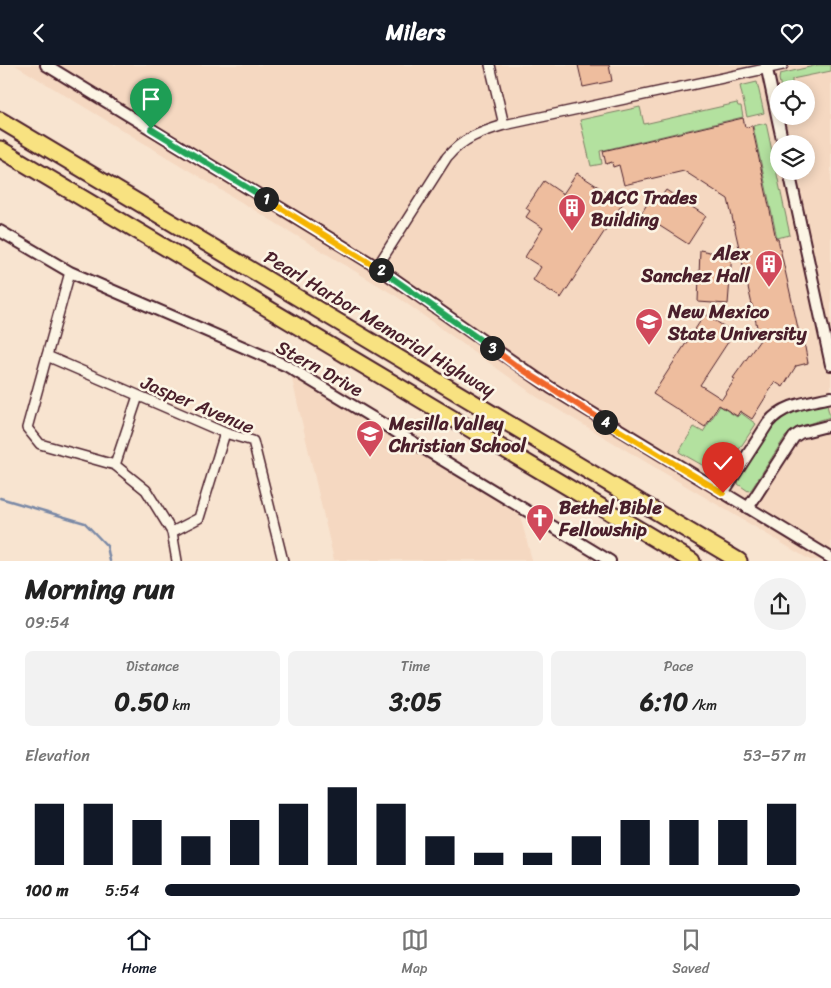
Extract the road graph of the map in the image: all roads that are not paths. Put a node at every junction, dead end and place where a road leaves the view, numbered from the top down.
1 (46, 65) edge
2 (490, 65) edge
3 (783, 65) edge
4 (766, 67) edge
5 (0, 120) edge
6 (504, 125) junction
7 (781, 135) edge
8 (0, 149) edge
9 (0, 153) edge
10 (791, 180) edge
11 (70, 191) junction
12 (0, 231) edge
13 (377, 267) junction
14 (70, 272) junction
15 (47, 356) junction
16 (831, 365) edge
17 (138, 397) junction
18 (831, 397) edge
19 (831, 425) edge
20 (225, 433) junction
21 (115, 465) junction
22 (723, 493) junction
23 (748, 508) junction
24 (172, 532) junction
25 (831, 558) edge
26 (177, 561) edge
27 (283, 561) edge
28 (610, 561) edge
29 (692, 561) edge
30 (739, 561) edge

1 - 13 street
2 - 6 street
3 - 4 street
4 - 6 street
4 - 7 street
5 - 30 highway, Pearl Harbor Memorial Highway
6 - 13 street
8 - 11 highway
9 - 11 highway
10 - 16 street
11 - 29 highway
12 - 14 street, Stern Drive
13 - 22 street
14 - 15 street
14 - 28 street, Stern Drive
15 - 17 street, Jasper Avenue
15 - 21 street
17 - 20 street, Jasper Avenue
17 - 21 street
18 - 22 street
19 - 23 street
20 - 24 street
20 - 27 street, Jasper Avenue
21 - 24 street
22 - 23 street
23 - 25 street
24 - 26 street

